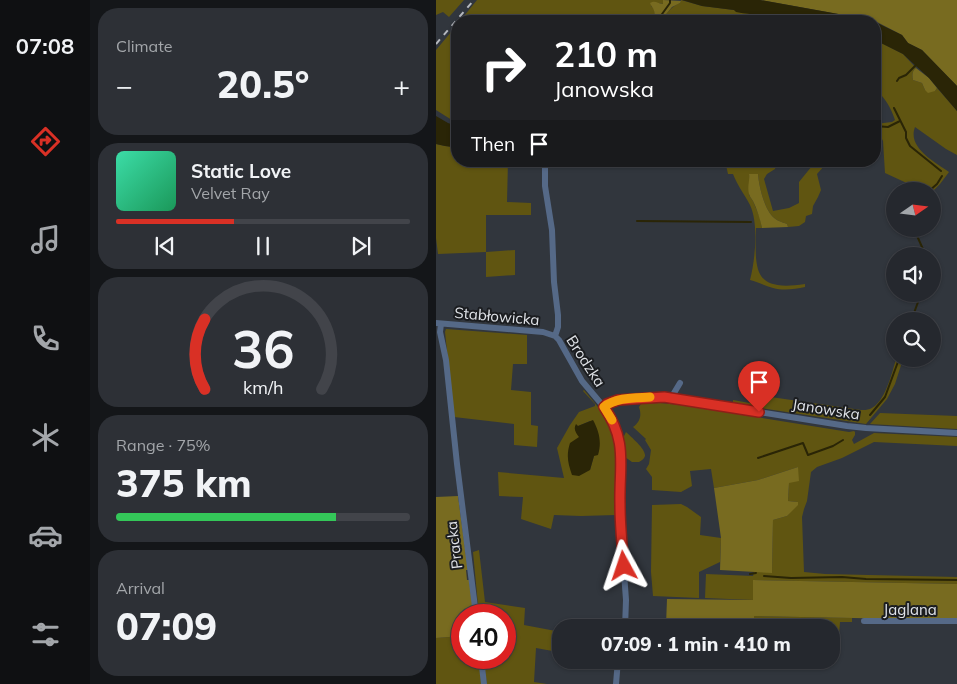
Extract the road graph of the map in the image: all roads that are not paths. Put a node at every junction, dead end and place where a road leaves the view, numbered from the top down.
1 (545, 167) edge
2 (438, 323) edge
3 (555, 336) junction
4 (680, 383) dead end
5 (673, 398) junction
6 (604, 407) junction
7 (957, 433) edge
8 (475, 604) edge
9 (626, 619) edge
10 (864, 621) dead end
11 (957, 621) edge
12 (482, 669) edge
13 (617, 669) edge
14 (484, 684) edge
15 (616, 684) edge

1 - 3 street, Brodzka
2 - 3 street, Stabłowicka
2 - 8 street, Pracka
3 - 6 street, Brodzka
4 - 5 street
5 - 6 street, Janowska
5 - 7 street, Janowska
6 - 9 street, Brodzka
10 - 11 street, Jaglana
12 - 14 street
13 - 15 street

